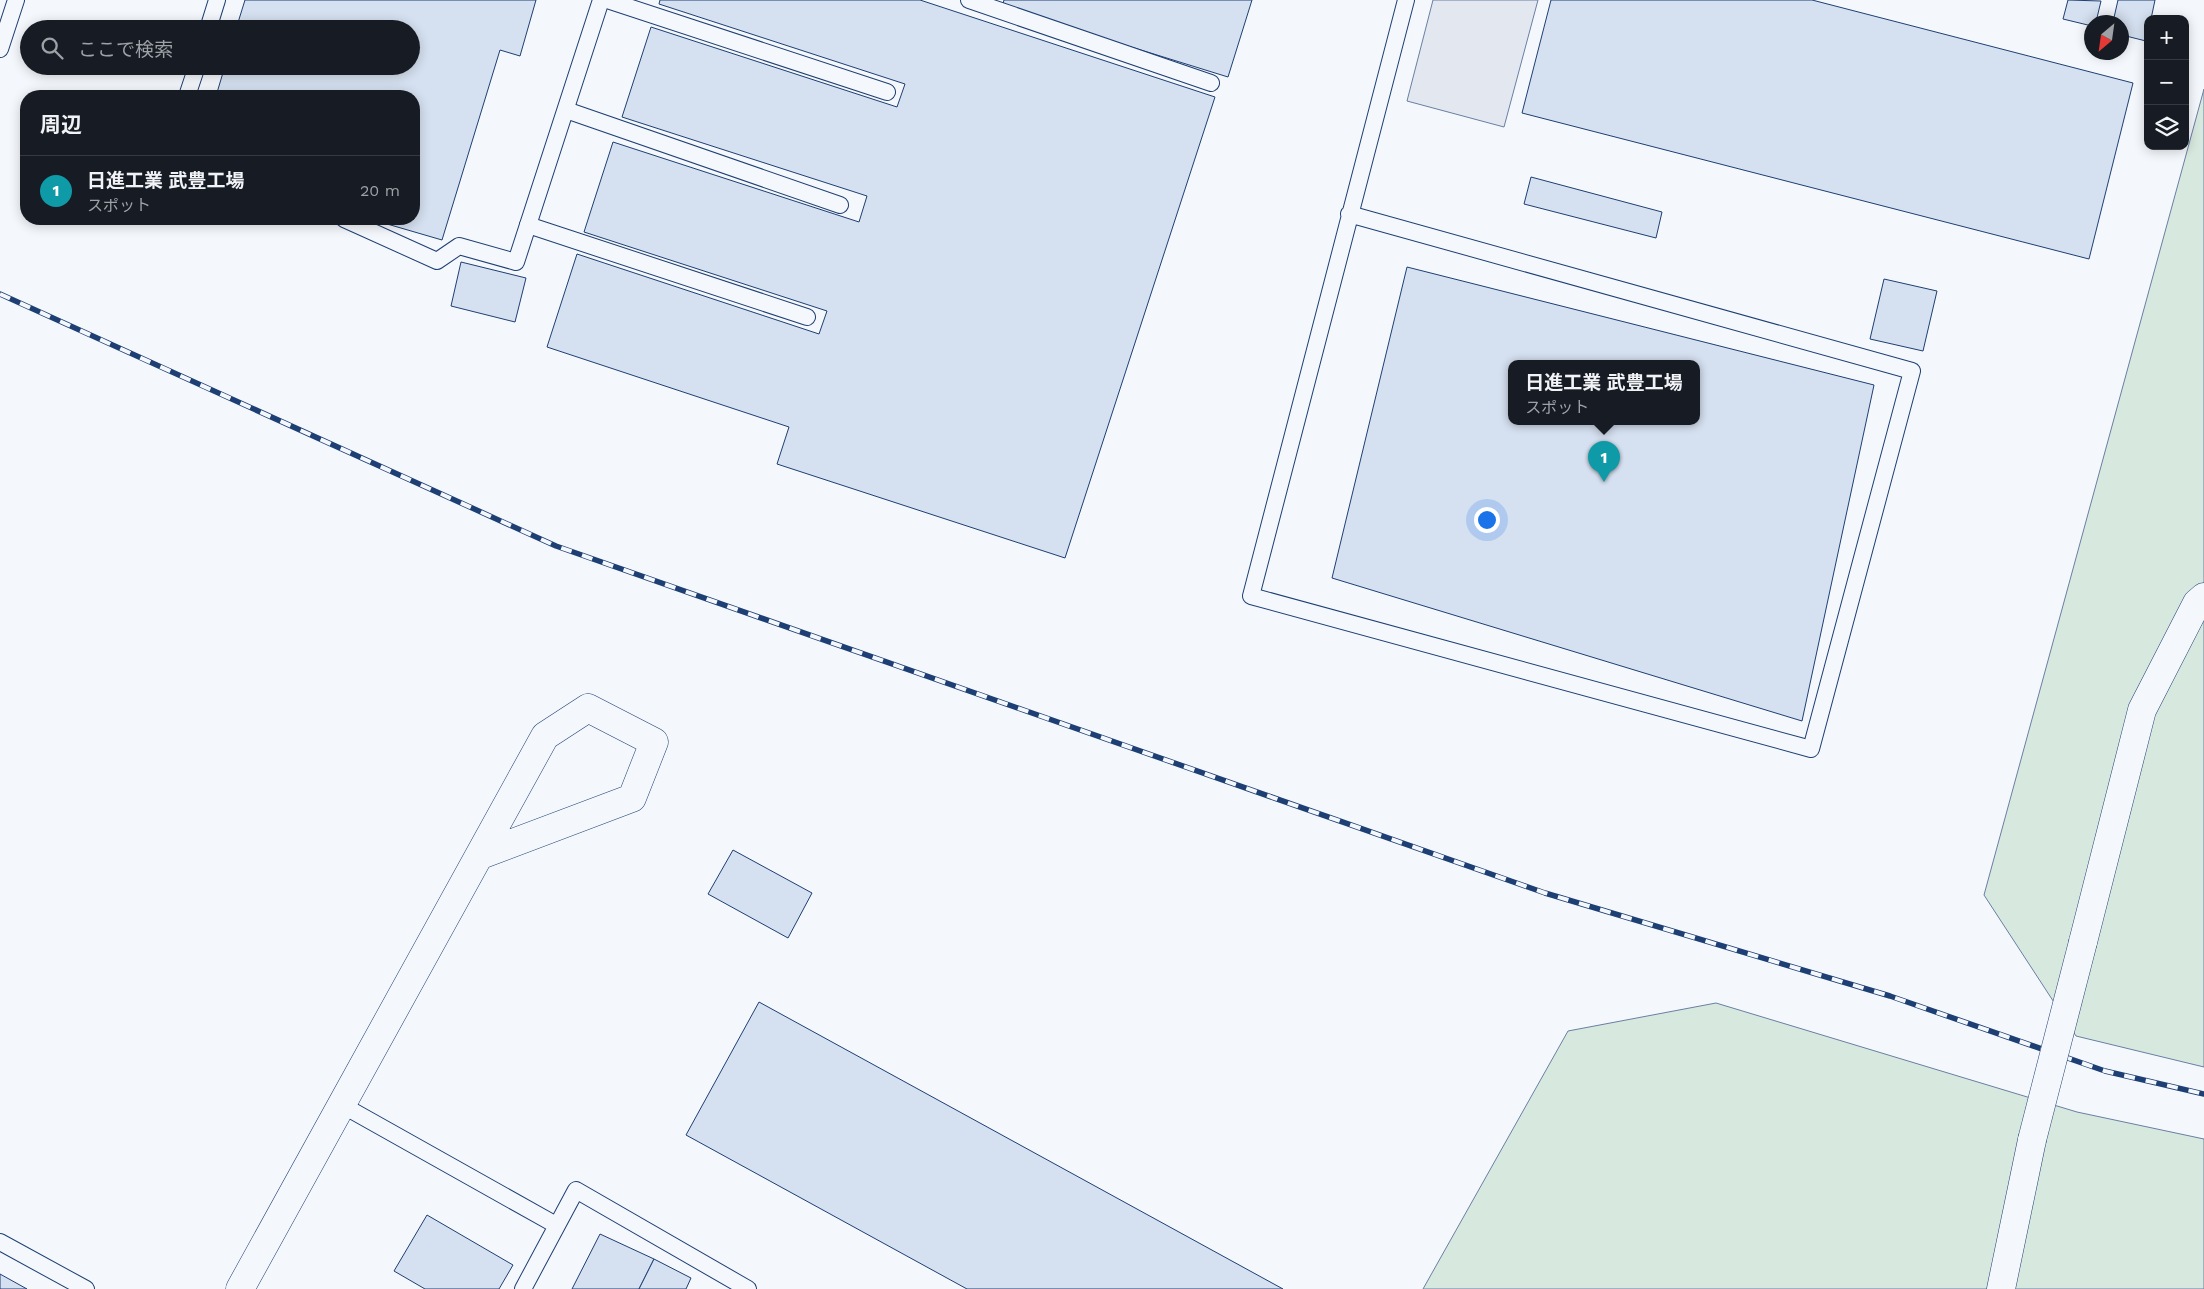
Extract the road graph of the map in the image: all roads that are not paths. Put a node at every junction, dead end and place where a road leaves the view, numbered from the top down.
1 (16, 0) edge
2 (218, 0) edge
3 (602, 0) edge
4 (607, 0) edge
5 (969, 0) edge
6 (1406, 0) edge
7 (211, 20) edge
8 (0, 49) edge
9 (194, 75) edge
10 (1211, 83) dead end
11 (189, 90) edge
12 (887, 92) dead end
13 (566, 110) junction
14 (840, 205) dead end
15 (1349, 214) junction
16 (357, 225) edge
17 (528, 225) junction
18 (807, 317) dead end
19 (2204, 597) edge
20 (481, 855) junction
21 (342, 1106) junction
22 (556, 1225) junction
23 (0, 1242) edge
24 (723, 1283) edge
25 (86, 1289) edge
26 (240, 1289) edge
27 (523, 1289) edge
28 (748, 1289) edge
29 (2001, 1289) edge

1 - 8 lane
2 - 7 lane
3 - 13 lane
4 - 12 lane
5 - 10 lane
6 - 15 lane
9 - 11 lane
13 - 14 lane
13 - 17 lane
15 - 15 lane
16 - 17 lane
17 - 18 lane
19 - 29 street, bridge
20 - 20 street
20 - 21 street
21 - 22 lane
21 - 26 street
22 - 24 lane
22 - 27 lane
23 - 25 lane
24 - 28 lane

